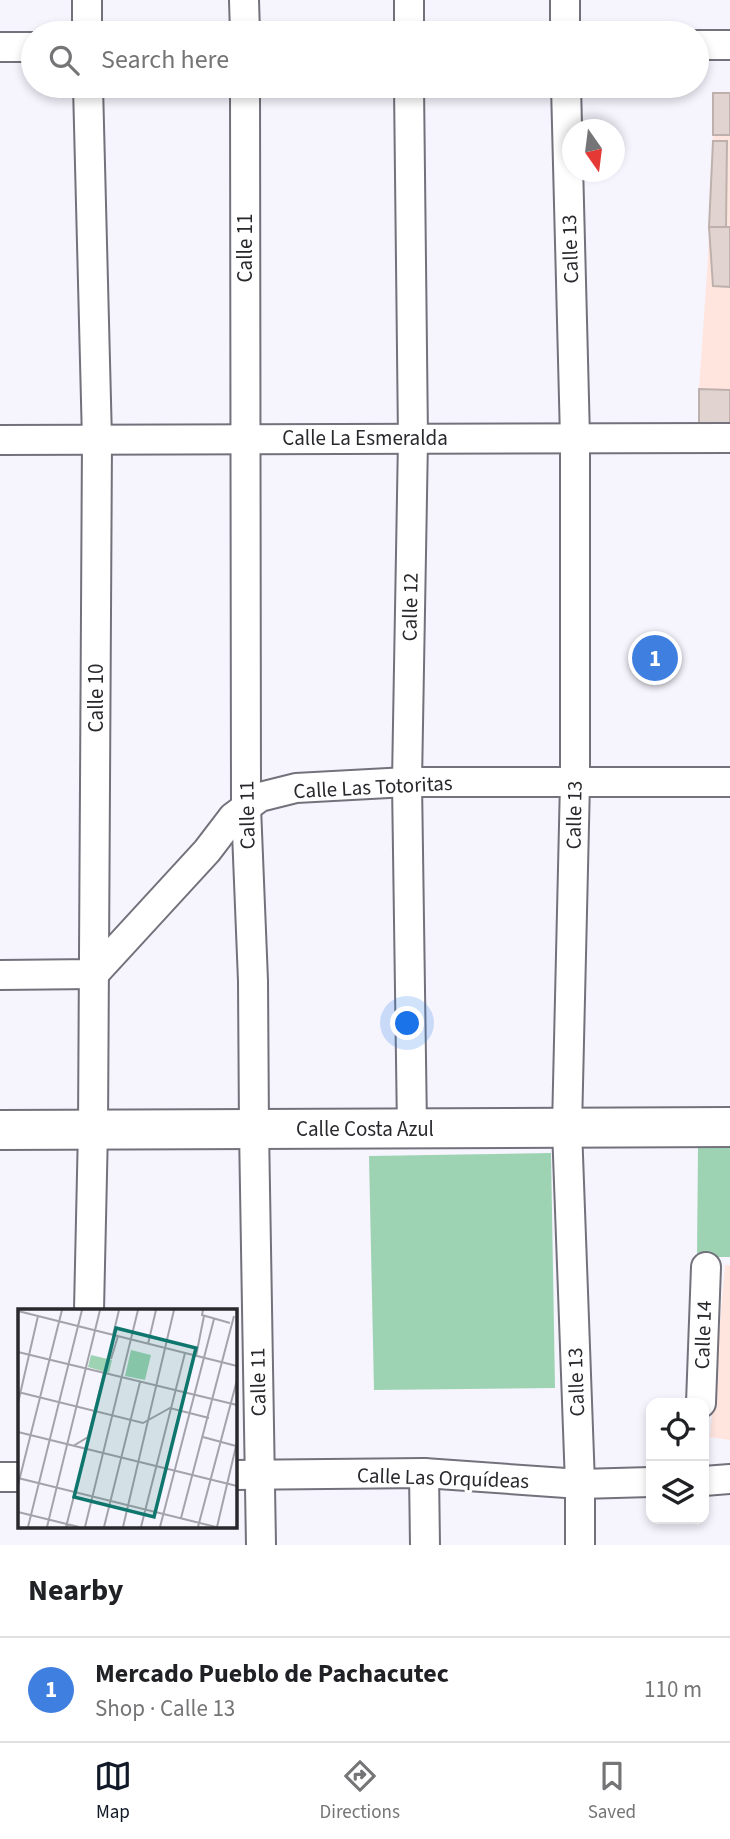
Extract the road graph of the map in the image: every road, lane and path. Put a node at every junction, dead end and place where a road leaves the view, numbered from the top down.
1 (87, 0) edge
2 (244, 0) edge
3 (409, 0) edge
4 (565, 0) edge
5 (87, 21) edge
6 (245, 21) edge
7 (409, 21) edge
8 (565, 21) edge
9 (709, 45) edge
10 (730, 45) edge
11 (0, 47) edge
12 (21, 47) edge
13 (88, 98) edge
14 (245, 98) edge
15 (409, 98) edge
16 (565, 98) edge
17 (246, 438) junction
18 (575, 438) junction
19 (730, 438) edge
20 (413, 439) junction
21 (0, 440) edge
22 (97, 440) junction
23 (407, 782) junction
24 (575, 782) junction
25 (730, 782) edge
26 (246, 807) junction
27 (94, 974) junction
28 (0, 975) edge
29 (730, 1127) edge
30 (412, 1128) junction
31 (567, 1128) junction
32 (93, 1129) junction
33 (254, 1129) junction
34 (0, 1130) edge
35 (706, 1267) dead end
36 (89, 1309) edge
37 (701, 1398) edge
38 (424, 1473) junction
39 (247, 1475) edge
40 (0, 1477) edge
41 (18, 1477) edge
42 (730, 1479) edge
43 (709, 1481) edge
44 (646, 1482) edge
45 (580, 1484) junction
46 (261, 1545) edge
47 (425, 1545) edge
48 (580, 1545) edge

1 - 5 street
2 - 6 street
3 - 7 street
4 - 8 street
9 - 10 street
11 - 12 street
13 - 22 street, Calle 10
14 - 17 street, Calle 11
15 - 20 street, Calle 12
16 - 18 street, Calle 13
17 - 20 street, Calle La Esmeralda
17 - 22 street, Calle La Esmeralda
17 - 26 street, Calle 11
18 - 19 street, Calle La Esmeralda
18 - 20 street, Calle La Esmeralda
18 - 24 street, Calle 13
20 - 23 street, Calle 12
21 - 22 street, Calle La Esmeralda
22 - 27 street, Calle 10
23 - 24 street, Calle Las Totoritas
23 - 26 street, Calle Las Totoritas
23 - 30 street, Calle 12
24 - 25 street, Calle Las Totoritas
24 - 31 street, Calle 13
26 - 27 street, Calle Las Totoritas
26 - 33 street, Calle 11
27 - 28 street
27 - 32 street, Calle 10
29 - 31 street, Calle Costa Azul
30 - 31 street, Calle Costa Azul
30 - 33 street, Calle Costa Azul
31 - 45 street, Calle 13
32 - 33 street, Calle Costa Azul
32 - 34 street, Calle Costa Azul
32 - 36 street, Calle 10
33 - 39 street, Calle 11
35 - 37 street, Calle 14
38 - 39 street, Calle Las Orquídeas
38 - 45 street, Calle Las Orquídeas
38 - 47 street
39 - 46 street, Calle 11
40 - 41 street
42 - 43 street
44 - 45 street, Calle Las Orquídeas
45 - 48 street, Calle 13

